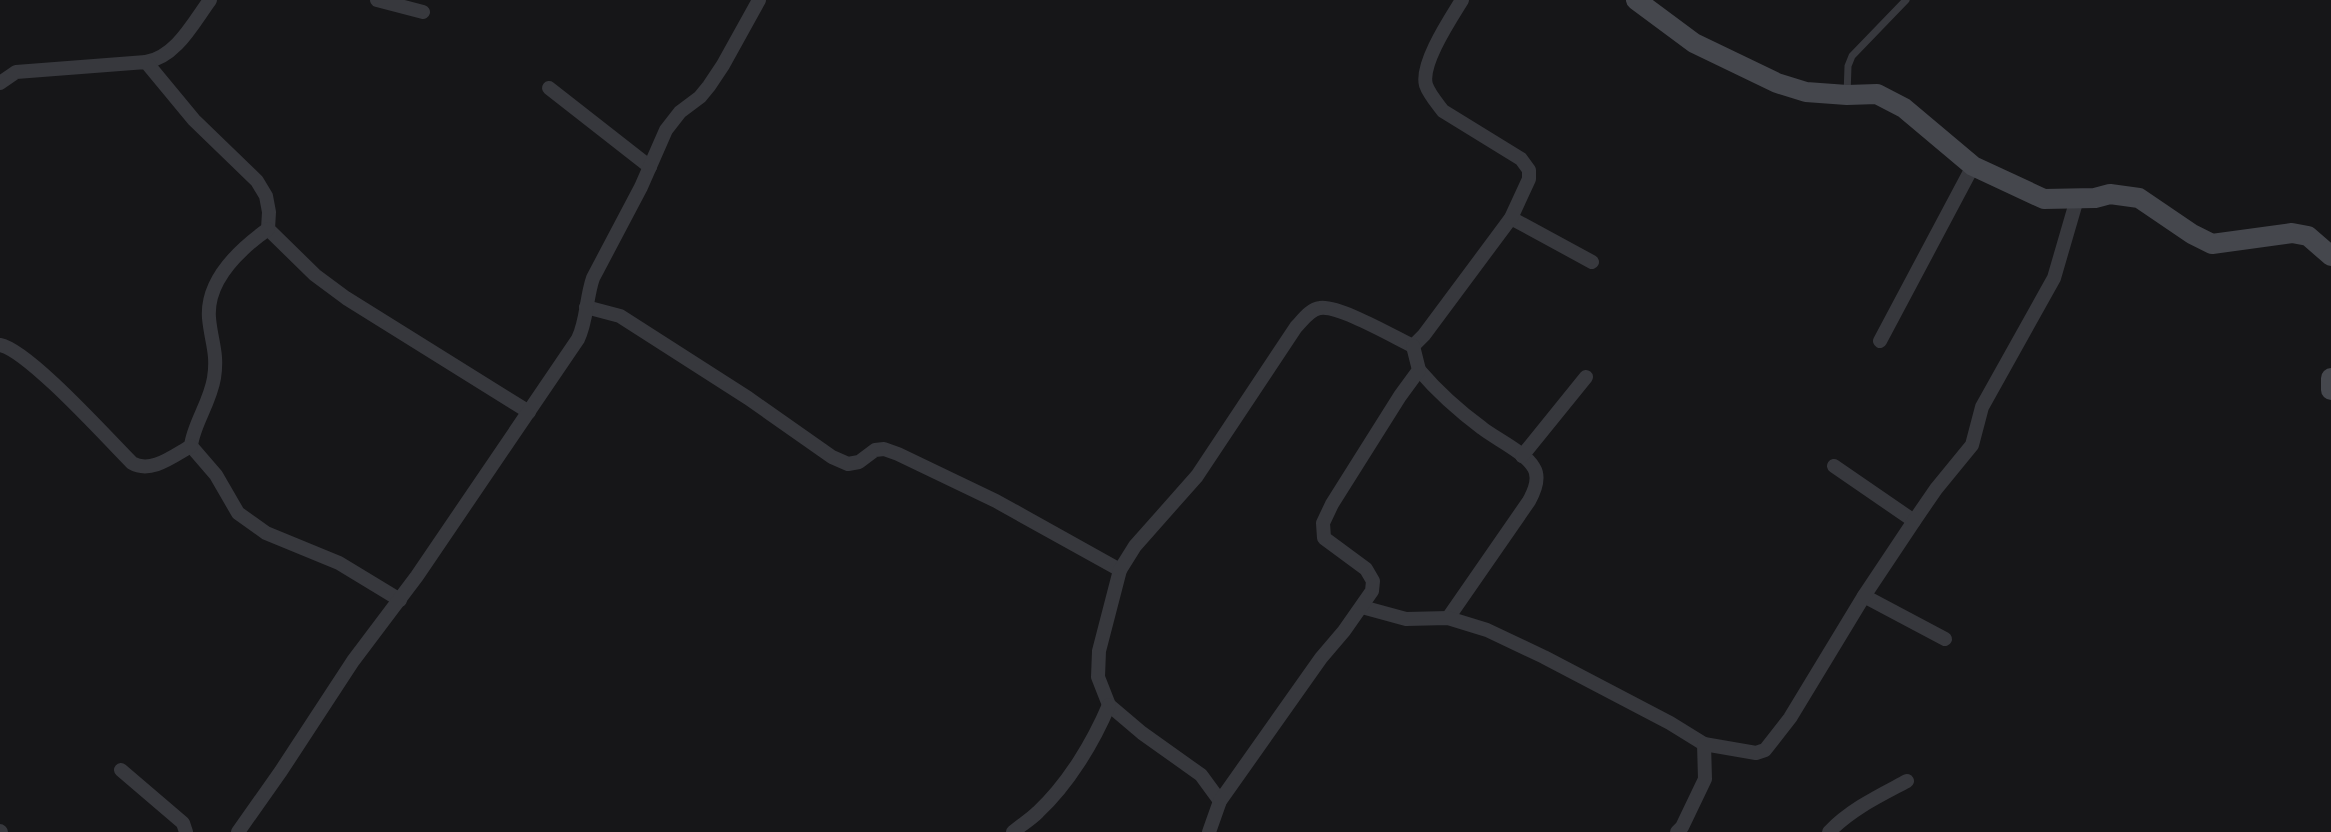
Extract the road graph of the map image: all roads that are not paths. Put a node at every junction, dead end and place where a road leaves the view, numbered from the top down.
1 (210, 0) edge
2 (377, 0) edge
3 (759, 0) edge
4 (1462, 0) edge
5 (1636, 0) edge
6 (1906, 0) edge
7 (423, 12) dead end
8 (146, 62) junction
9 (0, 83) edge
10 (549, 88) dead end
11 (1847, 95) junction
12 (1973, 166) junction
13 (650, 167) junction
14 (2076, 199) junction
15 (1511, 218) junction
16 (268, 229) junction
17 (2331, 256) edge
18 (1592, 262) dead end
19 (586, 307) junction
20 (1880, 341) dead end
21 (0, 345) edge
22 (1413, 346) junction
23 (1419, 370) junction
24 (1586, 377) dead end
25 (2331, 378) edge
26 (2331, 390) edge
27 (529, 412) junction
28 (191, 446) junction
29 (1522, 456) junction
30 (1834, 466) dead end
31 (1914, 521) junction
32 (1120, 570) junction
33 (1864, 596) junction
34 (400, 600) junction
35 (1362, 607) junction
36 (1448, 618) junction
37 (1945, 639) dead end
38 (1109, 705) junction
39 (1704, 744) junction
40 (121, 770) dead end
41 (1907, 781) dead end
42 (1220, 801) junction
43 (1682, 830) edge
44 (186, 832) edge
45 (238, 832) edge
46 (1013, 832) edge
47 (1209, 832) edge
48 (1829, 832) edge

1 - 8 street
2 - 7 street
3 - 13 street
4 - 15 street
5 - 11 street
6 - 11 lane
8 - 9 street
8 - 16 street
10 - 13 street
11 - 12 street
12 - 14 street
12 - 20 street
13 - 19 street
14 - 17 street
14 - 31 street
15 - 18 street
15 - 22 street
16 - 27 street
16 - 28 street
19 - 27 street
19 - 32 street
21 - 28 street
22 - 23 street
22 - 32 street
23 - 29 street
23 - 35 street
24 - 29 street
25 - 26 street
27 - 34 street
28 - 34 street
29 - 36 street
30 - 31 street
31 - 33 street
32 - 38 street
33 - 37 street
33 - 39 street
34 - 45 street
35 - 36 street
35 - 42 street
36 - 39 street
38 - 42 street
38 - 46 street
39 - 43 street
40 - 44 street
41 - 48 street
42 - 47 street

